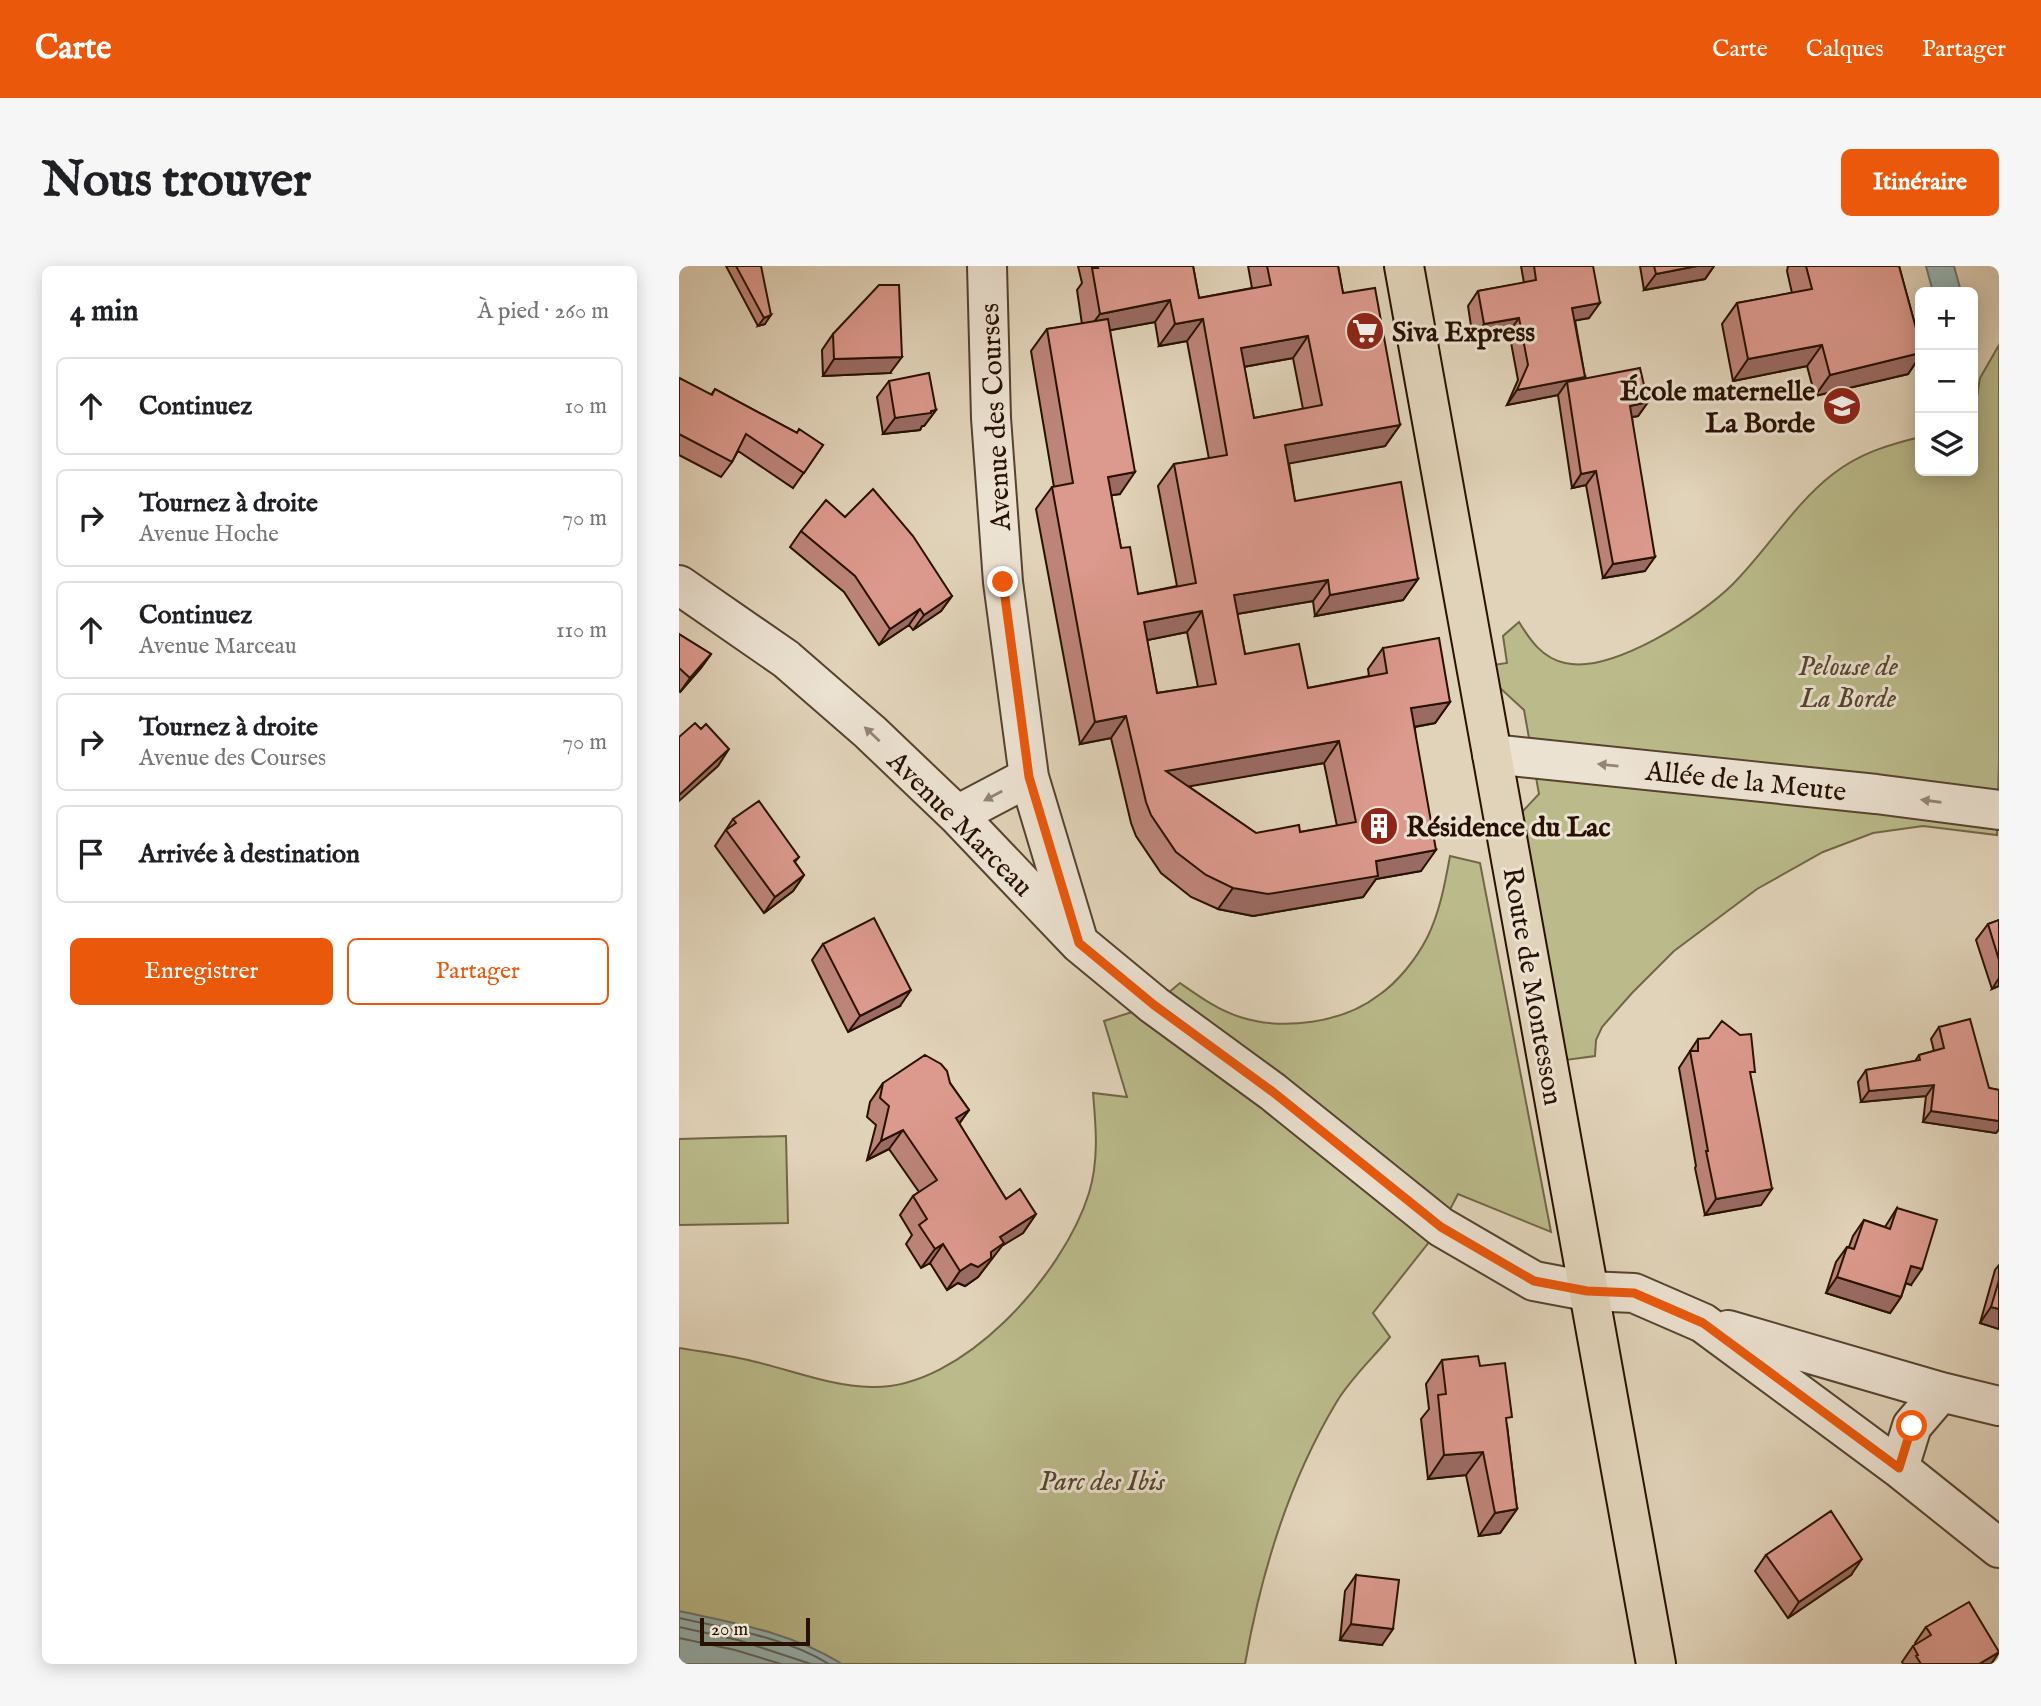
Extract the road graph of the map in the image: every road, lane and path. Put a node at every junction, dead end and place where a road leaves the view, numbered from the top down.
1 (987, 266) edge
2 (1404, 266) edge
3 (679, 585) edge
4 (1492, 754) junction
5 (1029, 777) junction
6 (1999, 810) edge
7 (957, 815) junction
8 (1079, 943) junction
9 (1587, 1291) junction
10 (1703, 1323) junction
11 (1941, 1392) junction
12 (1999, 1406) edge
13 (1899, 1468) junction
14 (1999, 1548) edge
15 (1656, 1664) edge

1 - 5 street, Avenue des Courses
2 - 4 main road, Route de Montesson
7 -> 3 street, Avenue Marceau
6 -> 4 street, Allée de la Meute
4 - 9 main road, Route de Montesson
5 -> 7 street
5 - 8 street, Avenue des Courses
7 - 8 street, Avenue Marceau
8 - 9 street, Avenue Marceau
9 - 10 street, Avenue Marceau
9 - 15 main road, Route de Montesson
10 - 11 street
10 - 13 street
11 - 12 street
11 - 13 street
13 - 14 street

